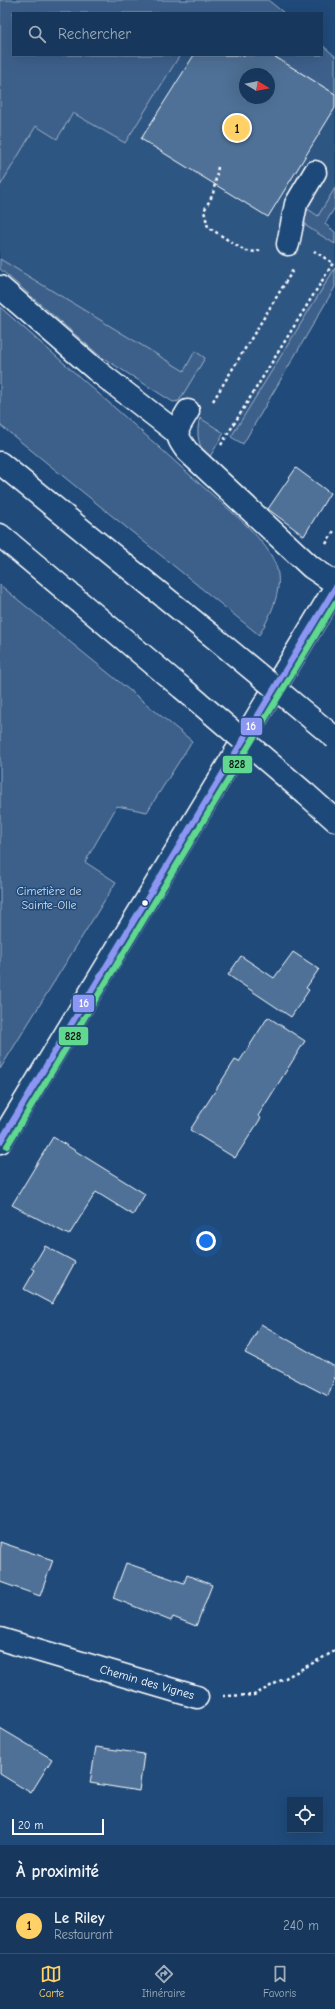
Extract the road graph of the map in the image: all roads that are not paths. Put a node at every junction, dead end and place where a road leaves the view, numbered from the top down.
1 (315, 172) dead end
2 (289, 240) road end
3 (0, 287) edge
4 (188, 411) dead end
5 (177, 433) junction
6 (0, 463) edge
7 (0, 535) edge
8 (335, 583) edge
9 (335, 588) edge
10 (335, 738) edge
11 (335, 820) edge
12 (0, 1142) edge
13 (0, 1639) edge
14 (196, 1697) road end

1 - 2 main road
3 - 5 main road
4 - 5 main road
5 - 8 main road
6 - 10 main road, bridge
7 - 11 main road, bridge
9 - 12 main road
13 - 14 main road, Chemin des Vignes

